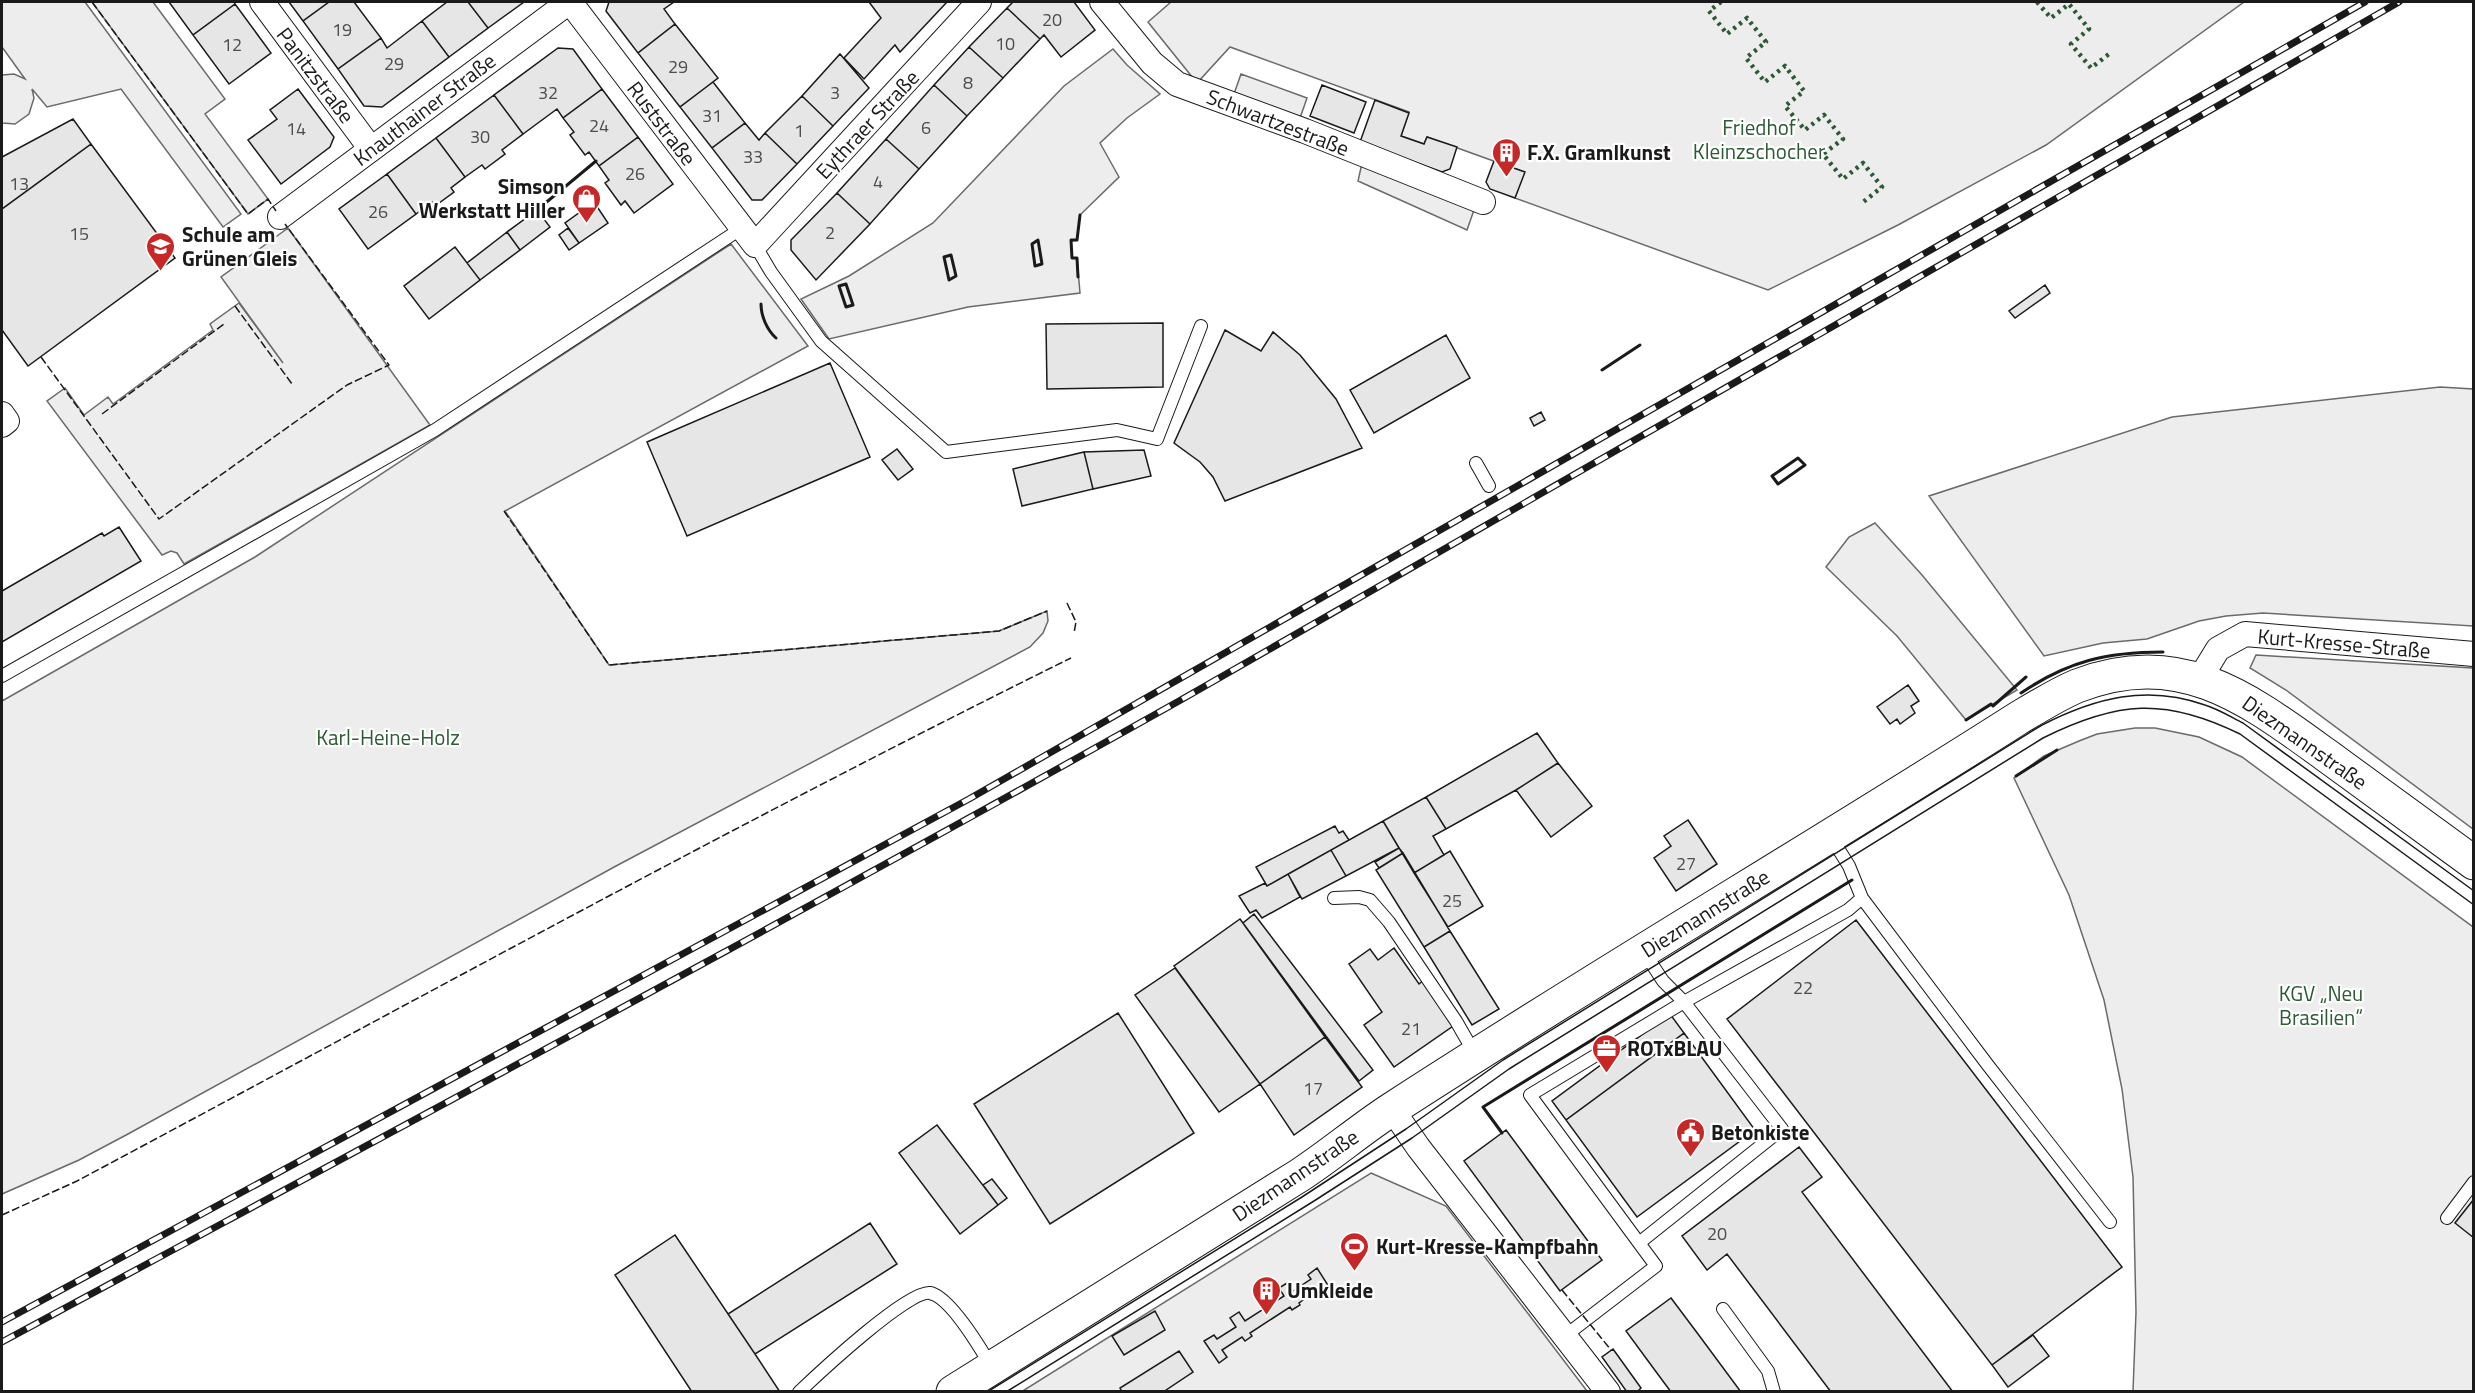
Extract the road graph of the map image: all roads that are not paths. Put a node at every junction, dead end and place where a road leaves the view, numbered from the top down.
1 (262, 2) edge
2 (569, 2) edge
3 (979, 2) edge
4 (1102, 2) edge
5 (371, 149) junction
6 (1483, 202) dead end
7 (280, 217) dead end
8 (749, 236) junction
9 (1201, 326) dead end
10 (1476, 463) dead end
11 (1489, 486) dead end
12 (2474, 654) edge
13 (2, 676) edge
14 (2199, 680) junction
15 (1830, 836) junction
16 (2474, 862) edge
17 (1334, 898) dead end
18 (1862, 898) junction
19 (1643, 951) junction
20 (1684, 1002) junction
21 (1475, 1055) junction
22 (1392, 1109) junction
23 (2474, 1182) edge
24 (2447, 1218) dead end
25 (2110, 1222) dead end
26 (1639, 1243) junction
27 (1723, 1309) dead end
28 (1565, 1336) junction
29 (992, 1368) junction
30 (799, 1392) edge
31 (953, 1392) edge
32 (1608, 1392) edge
33 (1774, 1392) edge

1 - 5 street, Panitzstraße
2 - 5 street, Knauthainer Straße
2 - 8 street, Ruststraße
3 - 8 street, Eythraer Straße
4 - 6 street, Schwartzestraße
5 - 7 street, Knauthainer Straße
8 - 9 lane
8 - 13 lane
10 - 11 lane
12 - 14 street, Kurt-Kresse-Straße
14 - 15 street, Diezmannstraße
14 - 16 street, Diezmannstraße
15 - 18 lane
15 - 19 street, Diezmannstraße
17 - 21 lane
18 - 20 lane
18 - 25 lane
19 - 20 lane
19 - 21 street, Diezmannstraße
20 - 26 lane
20 - 26 lane
21 - 22 street, Diezmannstraße
22 - 28 street
22 - 29 street, Diezmannstraße
23 - 24 lane
26 - 28 lane
27 - 33 lane
28 - 32 street
29 - 30 lane
29 - 31 street, Diezmannstraße

